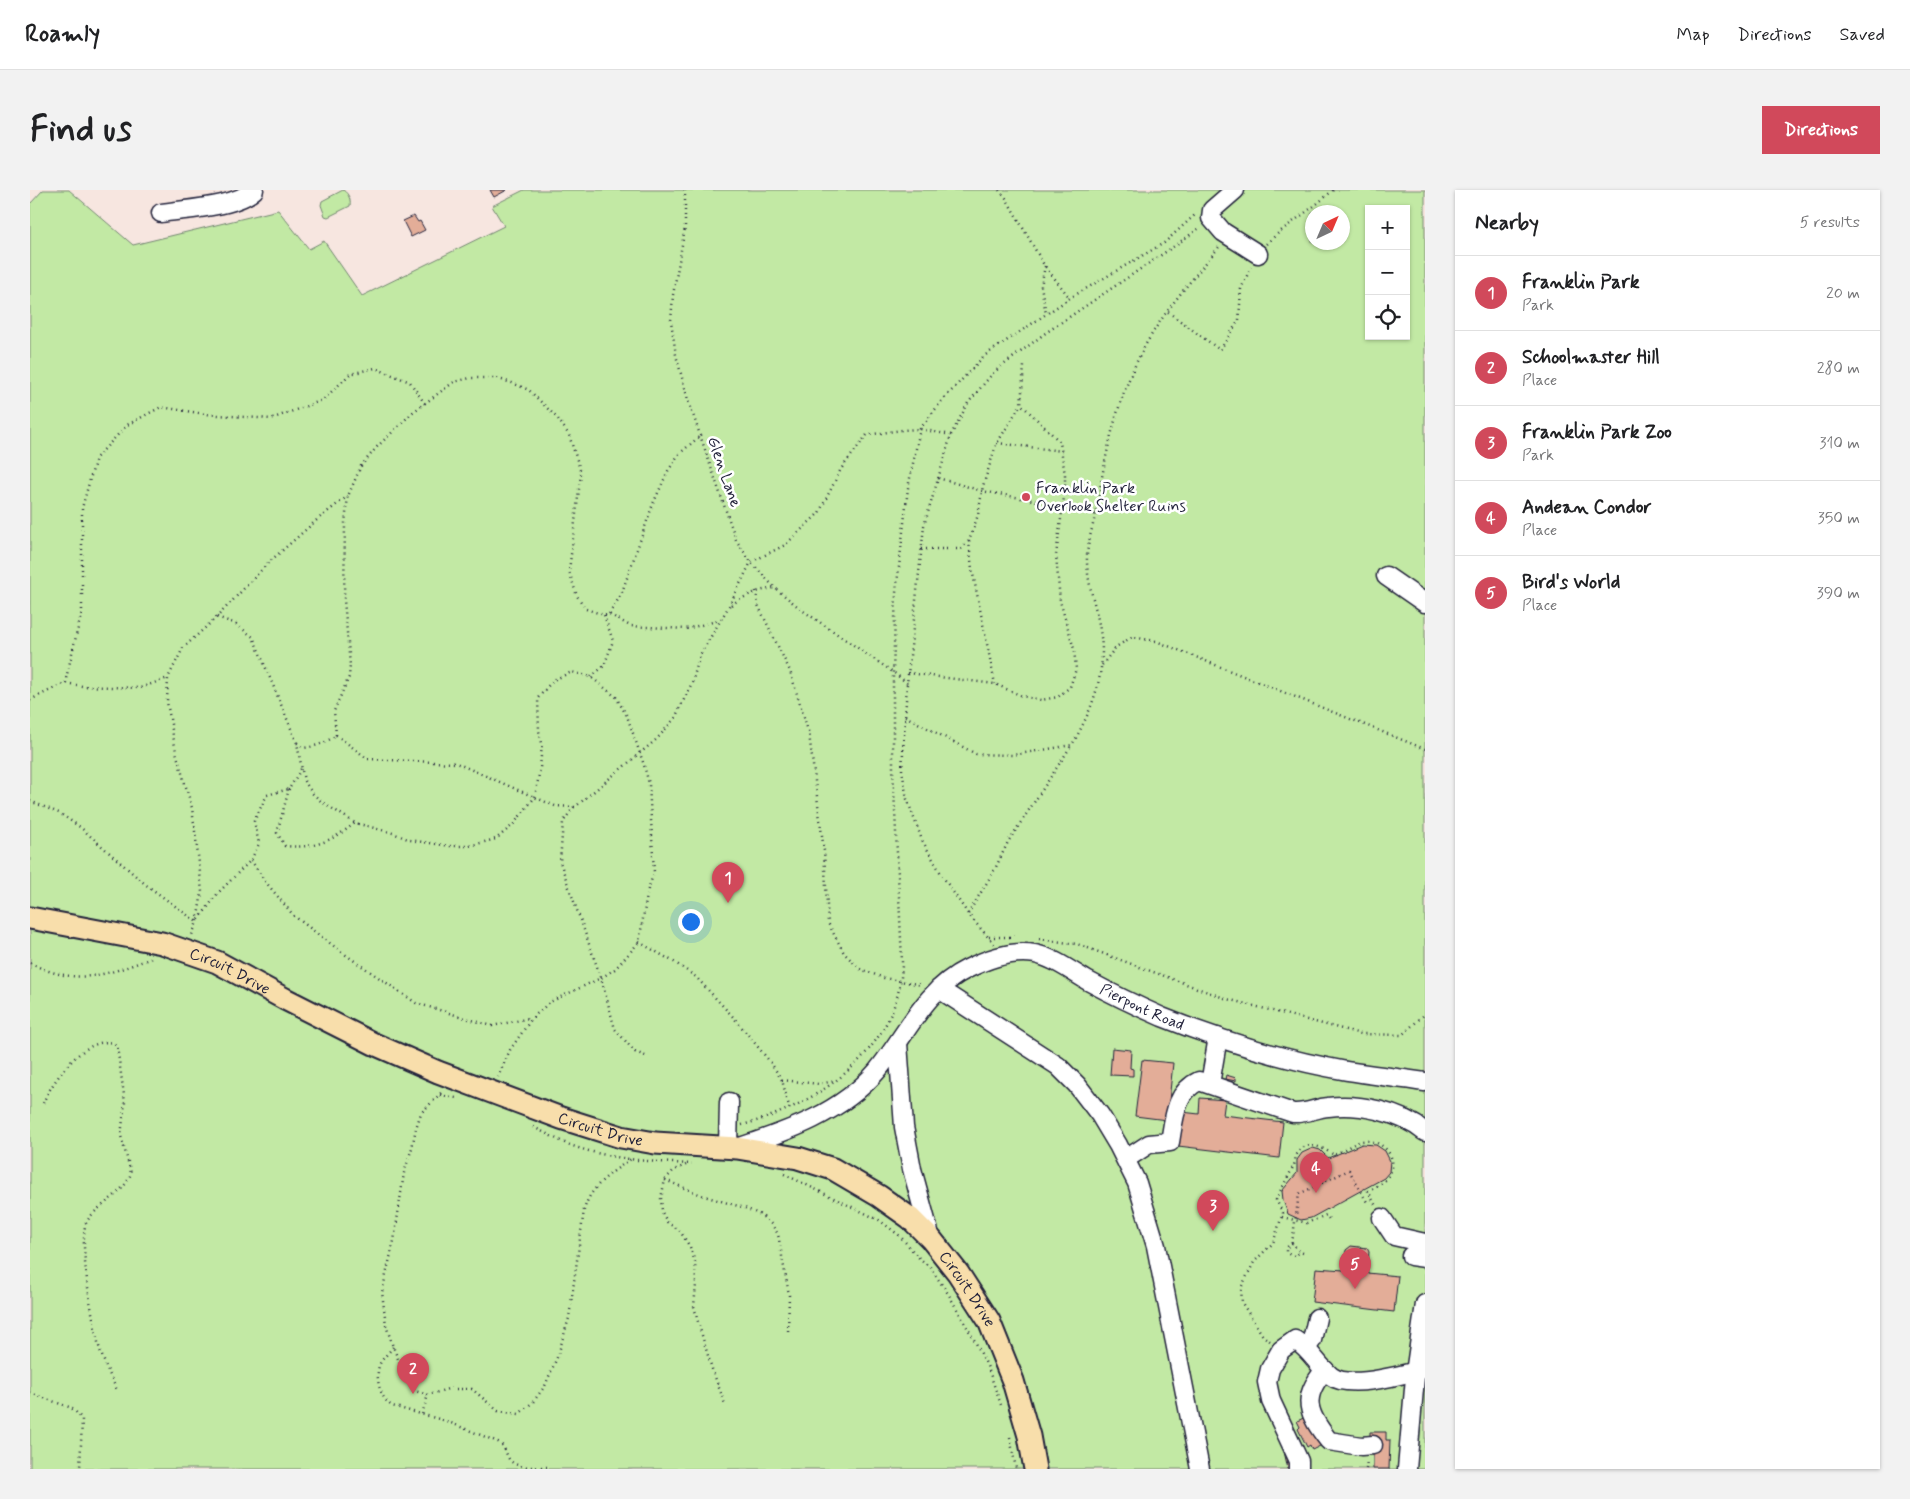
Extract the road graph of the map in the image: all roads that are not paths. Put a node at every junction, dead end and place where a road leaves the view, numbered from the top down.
1 (254, 190) edge
2 (1235, 190) edge
3 (161, 213) dead end
4 (1258, 254) road end
5 (1386, 576) dead end
6 (1425, 603) edge
7 (30, 918) edge
8 (939, 990) junction
9 (1218, 1037) junction
10 (898, 1043) junction
11 (1425, 1082) edge
12 (1210, 1084) junction
13 (729, 1102) dead end
14 (1425, 1132) edge
15 (735, 1141) junction
16 (1126, 1159) junction
17 (1382, 1218) road end
18 (931, 1239) junction
19 (1425, 1243) edge
20 (1425, 1304) edge
21 (1317, 1318) dead end
22 (1307, 1348) junction
23 (1419, 1368) edge
24 (1325, 1370) junction
25 (1373, 1445) dead end
26 (1035, 1469) edge
27 (1200, 1469) edge
28 (1299, 1469) edge
29 (1407, 1469) edge

1 - 3 street
2 - 4 street
5 - 6 street
7 - 15 main road, Circuit Drive
8 - 9 street, Pierpont Road
8 - 10 street, Pierpont Road
8 - 16 street
9 - 11 street, Pierpont Road
9 - 12 street
10 - 15 street, Pierpont Road
10 - 18 street
12 - 14 street
12 - 16 street
13 - 15 street
15 - 18 main road, Circuit Drive
16 - 27 street
17 - 19 street
18 - 26 main road, Circuit Drive
20 - 23 street
21 - 22 street
22 - 24 street
22 - 28 street
23 - 24 street
23 - 29 street
24 - 25 street

